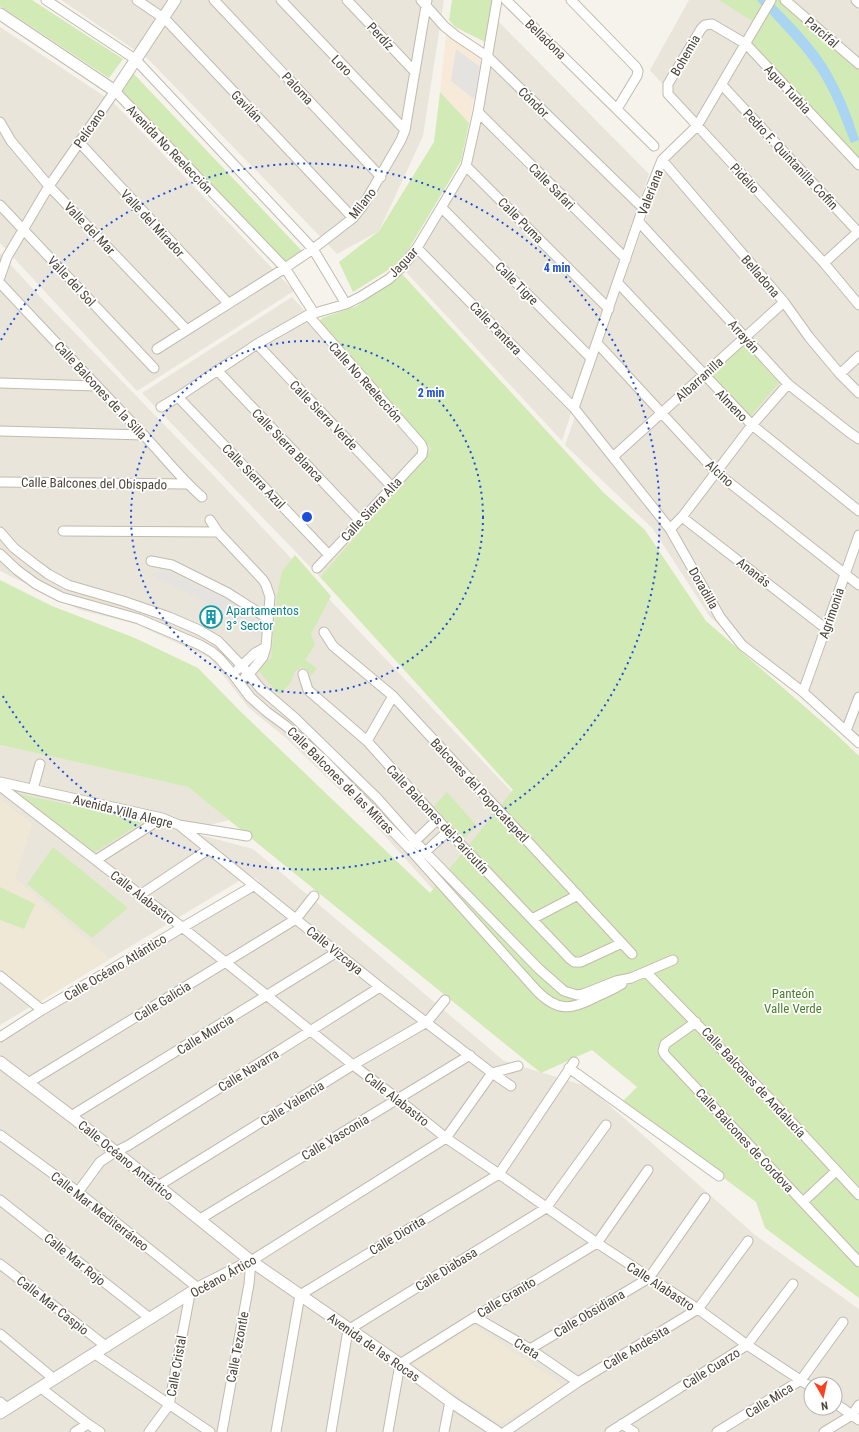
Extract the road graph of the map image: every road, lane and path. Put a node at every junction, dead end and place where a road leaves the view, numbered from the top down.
1 (46, 0) edge
2 (137, 0) edge
3 (175, 0) edge
4 (214, 0) edge
5 (281, 0) edge
6 (347, 0) edge
7 (497, 0) edge
8 (506, 0) edge
9 (571, 0) edge
10 (771, 0) edge
11 (785, 0) edge
12 (856, 0) edge
13 (425, 2) edge
14 (859, 2) edge
15 (0, 14) edge
16 (163, 18) junction
17 (708, 24) joint
18 (746, 44) junction
19 (488, 57) junction
20 (136, 59) junction
21 (859, 64) edge
22 (415, 72) junction
23 (722, 85) junction
24 (115, 91) junction
25 (667, 91) joint
26 (617, 108) junction
27 (478, 112) junction
28 (0, 122) edge
29 (697, 126) junction
30 (405, 130) junction
31 (79, 142) junction
32 (654, 146) dead end
33 (662, 160) junction
34 (858, 163) edge
35 (466, 166) junction
36 (381, 177) junction
37 (49, 186) junction
38 (0, 205) edge
39 (442, 208) junction
40 (643, 208) junction
41 (353, 218) junction
42 (639, 222) junction
43 (24, 229) junction
44 (859, 232) edge
45 (417, 248) junction
46 (312, 249) junction
47 (626, 259) junction
48 (3, 260) edge
49 (824, 263) junction
50 (285, 268) junction
51 (0, 277) edge
52 (0, 282) edge
53 (618, 283) junction
54 (784, 302) junction
55 (228, 303) junction
56 (346, 304) junction
57 (859, 306) edge
58 (609, 309) junction
59 (311, 314) junction
60 (187, 330) junction
61 (746, 338) junction
62 (596, 342) junction
63 (256, 344) junction
64 (157, 349) dead end
65 (859, 356) edge
66 (591, 358) junction
67 (154, 368) dead end
68 (217, 370) junction
69 (840, 374) junction
70 (703, 375) junction
71 (0, 383) edge
72 (788, 384) junction
73 (96, 386) junction
74 (859, 393) edge
75 (178, 397) junction
76 (161, 407) dead end
77 (574, 408) junction
78 (661, 412) junction
79 (752, 425) junction
80 (0, 431) edge
81 (144, 435) junction
82 (859, 438) edge
83 (423, 449) joint
84 (614, 456) junction
85 (716, 472) junction
86 (0, 482) edge
87 (188, 484) junction
88 (392, 487) junction
89 (202, 497) dead end
90 (859, 511) edge
91 (682, 517) junction
92 (210, 520) dead end
93 (360, 521) junction
94 (670, 529) junction
95 (63, 531) dead end
96 (0, 532) edge
97 (218, 532) junction
98 (859, 535) edge
99 (14, 548) junction
100 (329, 555) junction
101 (1, 556) edge
102 (151, 561) dead end
103 (317, 568) dead end
104 (844, 574) junction
105 (68, 585) junction
106 (859, 585) edge
107 (61, 597) junction
108 (267, 618) junction
109 (825, 628) junction
110 (324, 632) dead end
111 (266, 647) junction
112 (242, 666) junction
113 (232, 674) junction
114 (249, 674) junction
115 (302, 674) dead end
116 (239, 681) junction
117 (260, 688) junction
118 (803, 692) junction
119 (393, 696) junction
120 (250, 697) junction
121 (859, 697) edge
122 (846, 731) junction
123 (367, 741) junction
124 (859, 743) edge
125 (40, 764) dead end
126 (0, 782) edge
127 (0, 786) edge
128 (33, 789) junction
129 (377, 798) junction
130 (368, 806) junction
131 (162, 818) junction
132 (438, 819) junction
133 (179, 825) junction
134 (448, 831) junction
135 (246, 836) dead end
136 (412, 844) junction
137 (208, 849) junction
138 (425, 852) junction
139 (417, 858) junction
140 (96, 860) junction
141 (253, 886) junction
142 (140, 895) junction
143 (578, 895) junction
144 (314, 896) dead end
145 (296, 919) junction
146 (532, 919) junction
147 (182, 927) junction
148 (622, 944) junction
149 (338, 952) junction
150 (632, 954) dead end
151 (673, 960) dead end
152 (226, 961) junction
153 (646, 972) junction
154 (0, 976) edge
155 (631, 978) junction
156 (380, 987) junction
157 (267, 996) junction
158 (445, 1000) dead end
159 (42, 1010) junction
160 (427, 1022) junction
161 (696, 1022) junction
162 (311, 1031) junction
163 (0, 1037) edge
164 (470, 1055) junction
165 (0, 1062) edge
166 (353, 1065) junction
167 (518, 1066) dead end
168 (492, 1073) junction
169 (28, 1082) junction
170 (512, 1086) dead end
171 (398, 1099) junction
172 (71, 1116) junction
173 (606, 1125) dead end
174 (0, 1136) edge
175 (446, 1138) junction
176 (115, 1152) junction
177 (648, 1170) dead end
178 (836, 1171) junction
179 (499, 1174) junction
180 (719, 1176) dead end
181 (158, 1186) junction
182 (78, 1192) junction
183 (859, 1195) edge
184 (705, 1198) dead end
185 (0, 1200) edge
186 (803, 1202) junction
187 (546, 1208) junction
188 (200, 1219) junction
189 (748, 1241) dead end
190 (597, 1243) junction
191 (251, 1261) junction
192 (859, 1262) edge
193 (0, 1264) edge
194 (649, 1278) junction
195 (793, 1284) dead end
196 (194, 1291) junction
197 (300, 1295) junction
198 (698, 1309) junction
199 (475, 1317) junction
200 (150, 1319) junction
201 (843, 1322) dead end
202 (348, 1330) junction
203 (0, 1334) edge
204 (747, 1345) junction
205 (107, 1347) junction
206 (530, 1348) junction
207 (95, 1354) junction
208 (400, 1364) junction
209 (54, 1379) junction
210 (801, 1380) junction
211 (578, 1382) junction
212 (41, 1388) junction
213 (450, 1400) junction
214 (169, 1405) junction
215 (859, 1405) edge
216 (3, 1408) edge
217 (843, 1408) edge
218 (856, 1417) edge
219 (88, 1424) junction
220 (622, 1424) junction
221 (75, 1432) edge
222 (100, 1432) edge
223 (149, 1432) edge
224 (210, 1432) edge
225 (222, 1432) edge
226 (276, 1432) edge
227 (331, 1432) edge
228 (388, 1432) edge
229 (444, 1432) edge
230 (497, 1432) edge
231 (505, 1432) edge
232 (610, 1432) edge
233 (634, 1432) edge
234 (717, 1432) edge
235 (824, 1432) edge

1 - 20 street
2 - 16 street, Gavilán
3 - 16 street, Pelícano
4 - 36 street, Paloma
5 - 30 street, Loro
6 - 22 street, Perdíz
7 - 19 street, Jaguar
8 - 26 street, Belladona
9 - 26 street
10 - 18 street, Valeriana
11 - 21 street, Parcifal
12 - 14 street
13 - 19 street, Cóndor
13 - 22 street, Milano
15 - 24 street, Avenida No Reelección
16 - 20 street, Pelícano
16 - 41 street, Gavilán
17 - 18 street, Agua Turbia
17 - 25 street, Bohemia
18 - 23 street, Valeriana
18 - 34 street, Agua Turbia
19 - 27 street, Jaguar
19 - 40 street, Cóndor
20 - 24 street, Pelícano
20 - 46 street
22 - 30 street, Milano
23 - 29 street, Valeriana
23 - 44 street, Pedro F. Quintanilla Coffin
24 - 31 street, Pelícano
24 - 50 street, Avenida No Reelección
25 - 29 street, Pidelio
26 - 32 street, Belladona
27 - 35 street, Jaguar
27 - 47 street, Calle Safari
28 - 37 street, Valle del Mar
29 - 33 street, Valeriana
29 - 49 street, Pidelio
30 - 36 street, Milano
31 - 37 street, Pelícano
31 - 55 street, Valle del Mirador
33 - 40 street, Valeriana
33 - 54 street, Belladona
35 - 39 street, Jaguar
35 - 58 street, Calle Puma
36 - 41 street, Milano
37 - 43 street, Pelícano
37 - 60 street, Valle del Mar
38 - 43 street, Valle del Sol
39 - 45 street, Jaguar
39 - 66 street, Calle Tigre
40 - 42 street, Valeriana
41 - 46 street, Milano
42 - 47 street, Valeriana
42 - 61 street, Arrayán
43 - 48 street, Pelícano
43 - 67 street, Valle del Sol
44 - 49 street
45 - 56 street, Jaguar
45 - 77 street, Calle Pantera
46 - 50 street, Milano
46 - 56 street
47 - 53 street, Valeriana
48 - 51 street, Pelícano
49 - 57 street, Pidelio
50 - 55 street, Milano
50 - 59 street, Avenida No Reelección
52 - 73 street, Calle Balcones de la Silla
53 - 58 street, Valeriana
53 - 70 street, Almeno
54 - 61 street, Albarranilla
54 - 69 street, Belladona
55 - 60 street, Milano
56 - 59 street, Jaguar
58 - 62 street, Valeriana
59 - 63 street, Jaguar
59 - 83 street, Calle No Reelección
60 - 64 street, Milano
61 - 70 street, Albarranilla
61 - 72 street, Arrayán
62 - 66 street, Valeriana
62 - 78 street, Alcino
63 - 68 street, Jaguar
63 - 88 street, Calle Sierra Verde
65 - 69 street
66 - 77 street, Valeriana
68 - 75 street, Jaguar
68 - 93 street, Calle Sierra Blanca
69 - 74 street, Belladona
70 - 78 street, Albarranilla
70 - 79 street, Almeno
71 - 73 street
72 - 79 street
72 - 82 street, Arrayán
73 - 81 street, Calle Balcones de la Silla
75 - 76 street, Jaguar
75 - 100 street, Calle Sierra Azul
77 - 84 street, Doradilla
78 - 84 street, Albarranilla
78 - 85 street, Alcino
79 - 85 street
79 - 90 street, Almeno
80 - 81 street
81 - 87 street, Calle Balcones de la Silla
83 - 88 street, Calle Sierra Alta
84 - 94 street, Doradilla
85 - 91 street
85 - 104 street, Alcino
86 - 87 street, Calle Balcones del Obispado
87 - 89 street, Calle Balcones de la Silla
88 - 93 street, Calle Sierra Alta
91 - 94 street
91 - 109 street, Ananás
92 - 97 street
93 - 100 street, Calle Sierra Alta
94 - 118 street, Doradilla
95 - 97 street
96 - 99 street, Calle Balcones de las Mitras
97 - 108 street
98 - 104 street, Agrimonia
99 - 101 street
99 - 105 street, Calle Balcones de las Mitras
100 - 103 street, Calle Sierra Alta
101 - 107 street, Calle Balcones de las Mitras
102 - 108 street
104 - 106 street, Alcino
104 - 109 street, Agrimonia
105 - 107 street
105 - 112 street, Calle Balcones de las Mitras
107 - 113 street, Calle Balcones de las Mitras
108 - 111 street
109 - 118 street, Agrimonia
110 - 119 street, Balcones del Popocatepetl
111 - 112 street
111 - 114 street
112 - 113 street
112 - 114 street, Calle Balcones de las Mitras
113 - 116 street, Calle Balcones de las Mitras
114 - 116 street
114 - 117 street, Calle Balcones de las Mitras
115 - 123 street, Calle Balcones del Paricutín
116 - 120 street, Calle Balcones de las Mitras
117 - 120 street
117 - 129 street, Calle Balcones de las Mitras
118 - 122 street, Doradilla
119 - 123 street
119 - 143 street, Balcones del Popocatepetl
120 - 130 street, Calle Balcones de las Mitras
121 - 122 street
122 - 124 street, Doradilla
123 - 132 street, Calle Balcones del Paricutín
125 - 128 street
126 - 128 street, Avenida Villa Alegre
127 - 140 street, Calle Alabastro
128 - 131 street, Avenida Villa Alegre
129 - 130 street
129 - 136 street, Calle Balcones de las Mitras
130 - 136 street, Calle Balcones de las Mitras
131 - 133 street, Avenida Villa Alegre
131 - 140 street
132 - 134 street, Calle Balcones del Paricutín
132 - 136 street
133 - 135 street, Avenida Villa Alegre
133 - 137 street, Calle Vizcaya
134 - 138 street
134 - 146 street, Calle Balcones del Paricutín
136 - 138 street, Calle Balcones de las Mitras
136 - 139 street, Calle Balcones de las Mitras
137 - 141 street, Calle Vizcaya
137 - 142 street
138 - 139 street
138 - 155 street, Calle Balcones de las Mitras
139 - 155 street, Calle Balcones de las Mitras
140 - 142 street, Calle Alabastro
141 - 145 street, Calle Vizcaya
141 - 147 street, Calle Océano Atlántico
142 - 147 street, Calle Alabastro
143 - 146 street
143 - 148 street, Balcones del Popocatepetl
144 - 145 street
145 - 149 street, Calle Vizcaya
145 - 152 street, Calle Galicia
146 - 148 street, Calle Balcones del Paricutín
147 - 152 street, Calle Alabastro
147 - 159 street, Calle Océano Atlántico
148 - 150 street, Balcones del Popocatepetl
149 - 156 street, Calle Vizcaya
149 - 157 street, Calle Murcia
151 - 153 street, Calle Balcones de las Mitras
152 - 157 street, Calle Alabastro
152 - 169 street, Calle Galicia
153 - 155 street, Calle Balcones de las Mitras
153 - 161 street, Calle Balcones de Andalucía
154 - 159 street
156 - 160 street, Calle Vizcaya
156 - 162 street, Calle Navarra
157 - 162 street, Calle Alabastro
157 - 172 street, Calle Murcia
158 - 160 street
159 - 163 street, Calle Océano Atlántico
160 - 164 street, Calle Vizcaya
160 - 166 street, Calle Valencia
161 - 178 street, Calle Balcones de Andalucía
161 - 186 street, Calle Balcones de Cordova
162 - 166 street, Calle Alabastro
162 - 176 street, Calle Navarra
164 - 168 street, Calle Vizcaya
164 - 171 street, Calle Vasconia
165 - 169 street, Calle Océano Antártico
166 - 171 street, Calle Alabastro
166 - 181 street, Calle Valencia
167 - 168 street
168 - 170 street, Calle Vizcaya
168 - 175 street
169 - 172 street, Calle Océano Antártico
171 - 175 street, Calle Alabastro
171 - 188 street, Calle Vasconia
172 - 176 street, Calle Océano Antártico
173 - 187 street, Calle Diabasa
174 - 182 street, Calle Mar Mediterráneo
175 - 179 street, Calle Alabastro
175 - 191 street, Océano Ártico
176 - 181 street, Calle Océano Antártico
176 - 182 street, Calle Navarra
177 - 190 street, Calle Granito
178 - 183 street, Calle Balcones de Andalucía
178 - 186 street
179 - 180 street, Calle Diorita
179 - 187 street, Calle Alabastro
179 - 197 street, Calle Diorita
181 - 188 street, Calle Océano Antártico
182 - 196 street, Calle Mar Mediterráneo
184 - 194 street
185 - 200 street, Calle Mar Rojo
186 - 192 street, Calle Balcones de Cordova
187 - 190 street, Calle Alabastro
187 - 202 street, Calle Diabasa
188 - 191 street, Calle Océano Antártico
189 - 198 street, Calle Andesita
190 - 194 street, Calle Alabastro
190 - 199 street, Calle Granito
191 - 196 street, Océano Ártico
191 - 197 street, Avenida de las Rocas
191 - 225 street, Calle Tezontle
193 - 205 street, Calle Mar Caspio
194 - 198 street, Calle Alabastro
194 - 206 street, Calle Obsidiana
195 - 204 street, Calle Cuarzo
196 - 200 street, Océano Ártico
196 - 214 street, Calle Cristal
197 - 202 street, Avenida de las Rocas
197 - 226 street
198 - 204 street, Calle Alabastro
198 - 211 street, Calle Andesita
199 - 206 street, Creta
199 - 208 street, Calle Granito
200 - 205 street, Océano Ártico
201 - 210 street
202 - 208 street, Avenida de las Rocas
202 - 227 street
203 - 209 street
204 - 210 street, Calle Alabastro
204 - 220 street, Calle Cuarzo
205 - 207 street, Océano Ártico
206 - 211 street, Creta
207 - 209 street, Océano Ártico
207 - 214 street
208 - 213 street, Avenida de las Rocas
208 - 228 street
209 - 212 street, Océano Ártico
210 - 234 street, Calle Mica
211 - 231 street, Calle Andesita
212 - 216 street, Océano Ártico
212 - 219 street
213 - 229 street
213 - 230 street, Avenida de las Rocas
214 - 223 street, Calle Cristal
214 - 224 street
215 - 218 street
217 - 218 street
218 - 235 street
219 - 221 street
219 - 222 street
220 - 232 street, Calle Cuarzo
220 - 233 street

